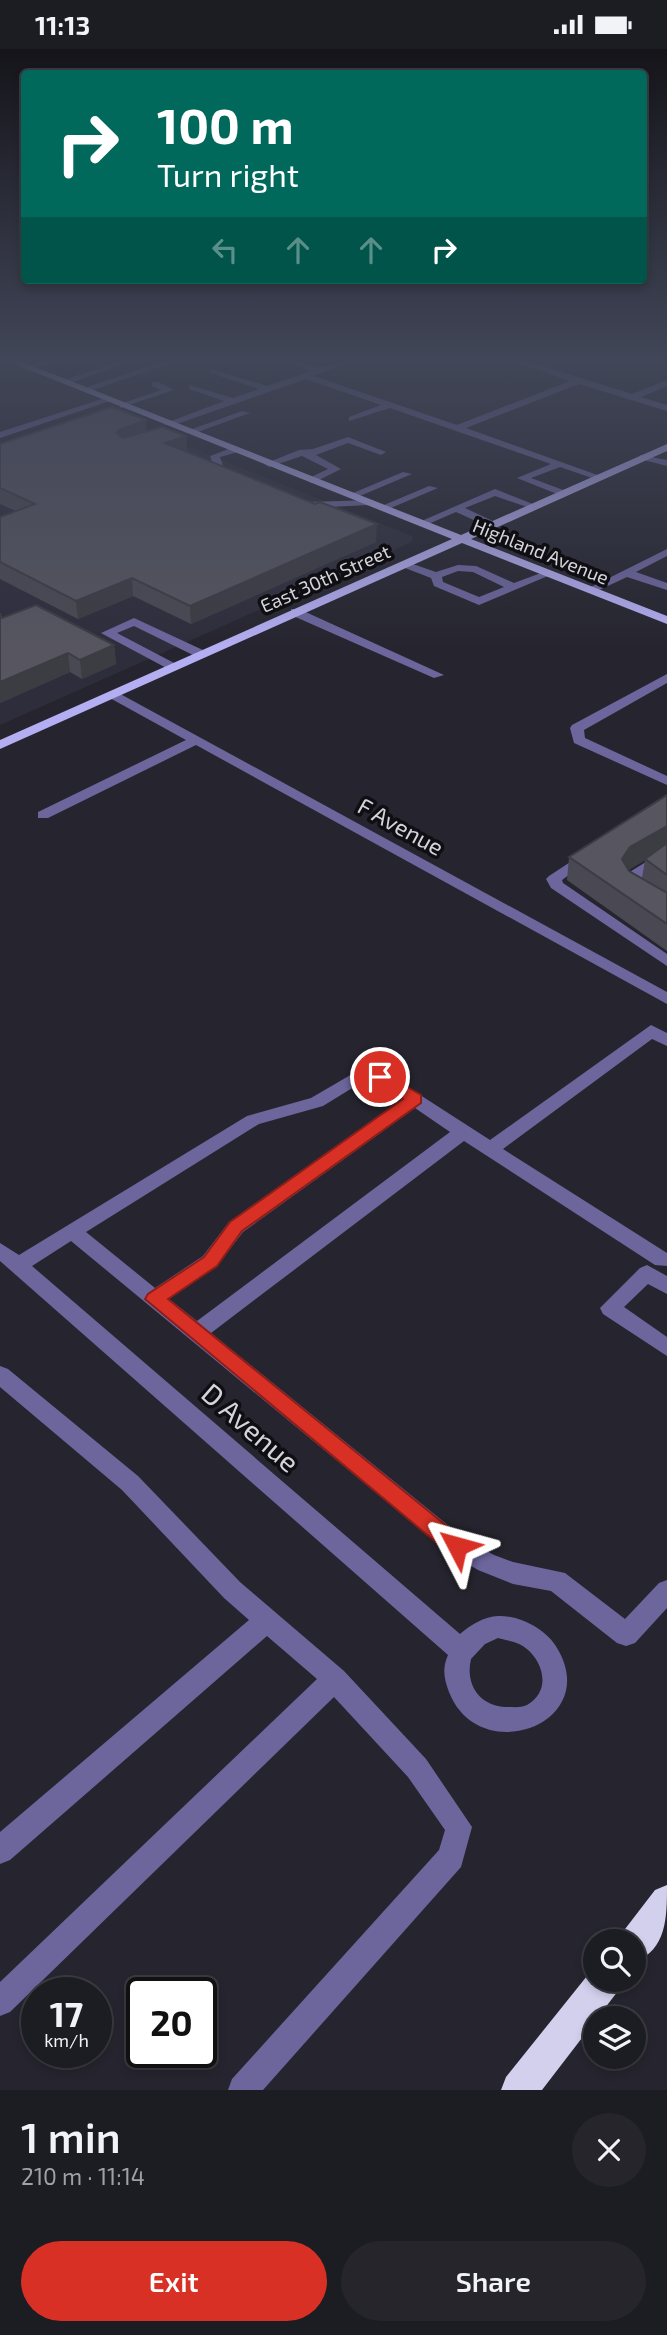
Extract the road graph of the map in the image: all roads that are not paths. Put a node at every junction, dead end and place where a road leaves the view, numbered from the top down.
1 (215, 456) edge
2 (250, 456) edge
3 (291, 456) edge
4 (311, 456) edge
5 (537, 456) edge
6 (644, 457) joint
7 (667, 463) edge
8 (269, 464) junction
9 (559, 464) junction
10 (407, 474) dead end
11 (598, 477) junction
12 (313, 480) junction
13 (253, 482) edge
14 (433, 488) dead end
15 (562, 493) junction
16 (351, 496) junction
17 (298, 501) edge
18 (369, 502) junction
19 (533, 506) junction
20 (382, 507) junction
21 (456, 508) junction
22 (422, 523) junction
23 (493, 525) junction
24 (462, 539) junction
25 (667, 552) edge
26 (404, 564) junction
27 (549, 573) junction
28 (627, 573) junction
29 (667, 574) edge
30 (436, 576) junction
31 (667, 581) edge
32 (514, 587) junction
33 (667, 587) edge
34 (591, 590) junction
35 (295, 612) junction
36 (667, 620) edge
37 (201, 654) junction
38 (172, 667) junction
39 (439, 675) dead end
40 (667, 678) edge
41 (113, 694) junction
42 (197, 740) junction
43 (0, 745) edge
44 (667, 781) edge
45 (43, 815) dead end
46 (596, 848) edge
47 (663, 860) edge
48 (667, 912) edge
49 (667, 961) edge
50 (667, 999) edge
51 (667, 1040) edge
52 (415, 1099) junction
53 (464, 1132) junction
54 (491, 1149) junction
55 (72, 1232) junction
56 (0, 1250) edge
57 (662, 1261) dead end
58 (18, 1265) junction
59 (667, 1286) edge
60 (154, 1299) junction
61 (196, 1333) junction
62 (667, 1348) edge
63 (0, 1375) edge
64 (667, 1591) edge
65 (267, 1620) junction
66 (461, 1651) dead end
67 (335, 1679) junction
68 (0, 1850) edge
69 (667, 1902) edge
70 (646, 1929) edge
71 (596, 1992) edge
72 (0, 2002) edge
73 (243, 2090) edge
74 (519, 2090) edge

1 - 13 street
2 - 8 main road, Highland Avenue
3 - 8 street
4 - 12 street
5 - 9 street
6 - 7 street
6 - 11 main road, East 30th Street
8 - 12 main road, Highland Avenue
9 - 11 street
9 - 15 street
10 - 16 street
11 - 15 main road, East 30th Street
12 - 16 main road, Highland Avenue
14 - 20 street
15 - 19 main road, East 30th Street
16 - 18 main road, Highland Avenue
17 - 18 street
18 - 20 main road, Highland Avenue
19 - 21 street
19 - 23 main road, East 30th Street
20 - 22 main road, Highland Avenue
21 - 22 street
21 - 23 street
22 - 24 main road, Highland Avenue
23 - 24 main road, East 30th Street
24 - 26 main road, East 30th Street
24 - 27 main road, Highland Avenue
25 - 28 street
26 - 30 street
26 - 35 main road, East 30th Street
27 - 32 street
27 - 34 main road, Highland Avenue
28 - 33 street
28 - 34 street
29 - 31 street
30 - 32 street
30 - 32 street
34 - 36 main road, Highland Avenue
35 - 37 main road, East 30th Street
35 - 39 street
37 - 38 main road, East 30th Street
37 - 38 street
38 - 41 main road, East 30th Street
40 - 44 street
41 - 42 street, F Avenue
41 - 43 main road, East 30th Street
42 - 45 street
42 - 50 street, F Avenue
46 - 49 street
47 - 48 street
51 - 54 street
52 - 53 street
52 - 55 street
52 - 60 street
53 - 54 street
53 - 61 street
54 - 57 street
55 - 58 street
55 - 60 street
56 - 58 street, D Avenue
58 - 66 street, D Avenue
59 - 62 street
60 - 61 street
61 - 64 street
63 - 65 street
65 - 67 street
65 - 68 street
67 - 72 street
67 - 73 street
69 - 70 highway
71 - 74 highway

